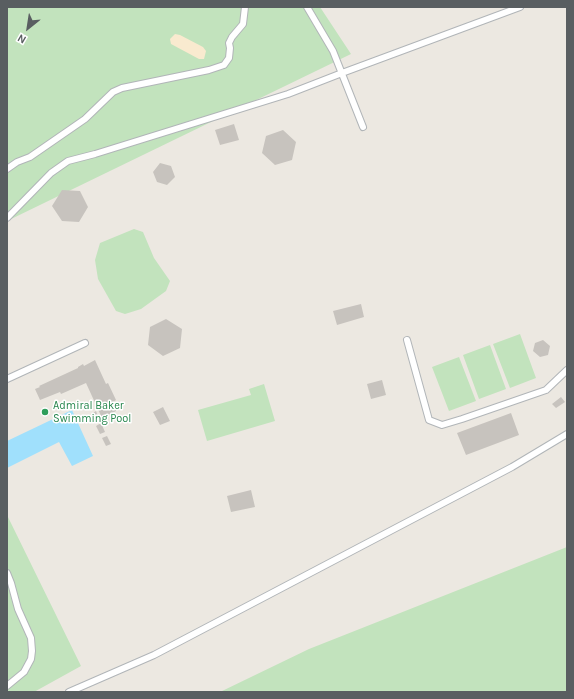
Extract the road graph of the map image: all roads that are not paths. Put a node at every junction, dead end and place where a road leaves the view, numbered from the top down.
1 (245, 7) edge
2 (307, 7) edge
3 (520, 7) edge
4 (342, 73) junction
5 (363, 127) dead end
6 (7, 169) edge
7 (7, 218) edge
8 (407, 340) dead end
9 (85, 343) dead end
10 (567, 370) edge
11 (7, 379) edge
12 (567, 434) edge
13 (7, 573) edge
14 (7, 686) edge
15 (69, 692) edge

1 - 6 lane
2 - 4 lane
3 - 4 lane
4 - 5 lane
4 - 7 lane
8 - 10 lane
9 - 11 lane
12 - 15 lane
13 - 14 lane

